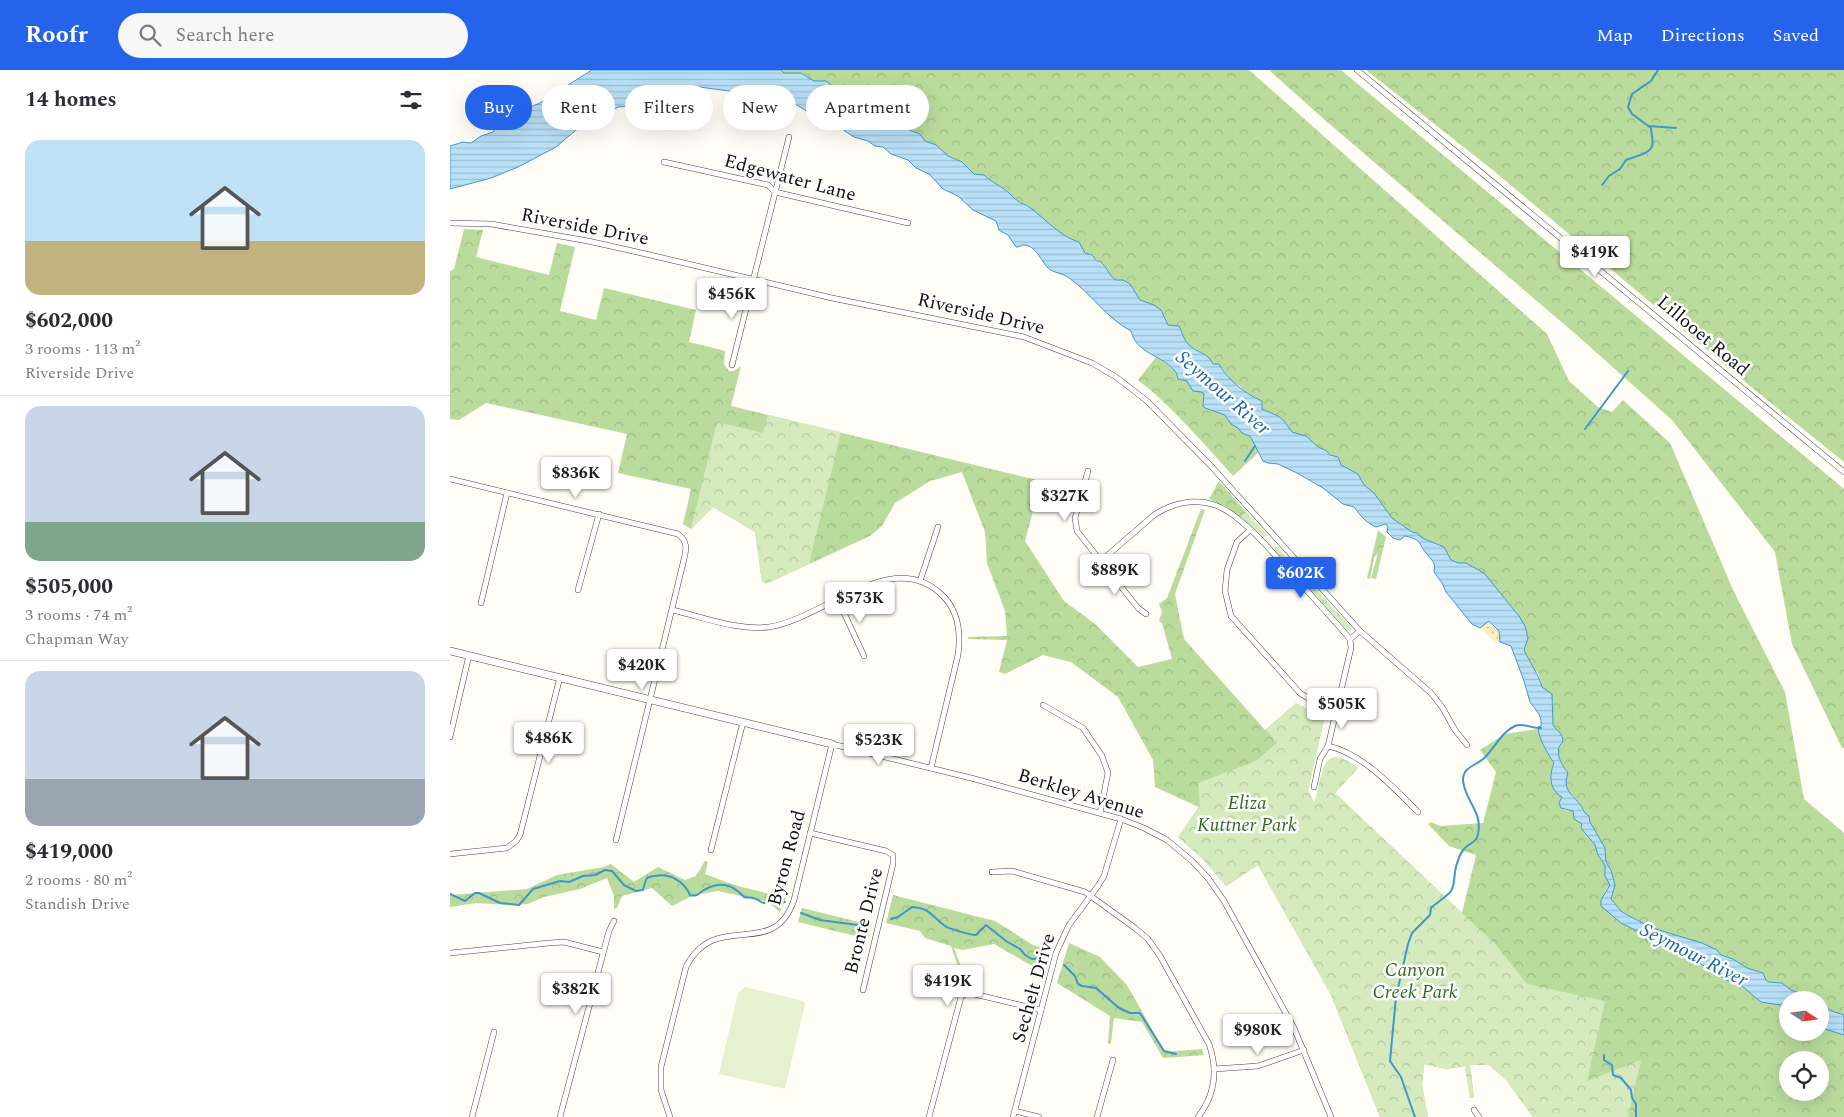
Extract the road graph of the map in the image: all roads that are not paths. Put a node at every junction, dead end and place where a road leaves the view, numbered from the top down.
1 (1357, 70) edge
2 (789, 136) dead end
3 (664, 162) dead end
4 (775, 192) junction
5 (450, 223) edge
6 (908, 223) dead end
7 (752, 279) junction
8 (732, 365) dead end
9 (1088, 471) dead end
10 (1844, 472) edge
11 (450, 479) edge
12 (507, 493) junction
13 (599, 514) junction
14 (938, 527) dead end
15 (1250, 530) junction
16 (1274, 538) junction
17 (1266, 545) junction
18 (1101, 561) junction
19 (920, 580) junction
20 (578, 590) dead end
21 (838, 600) junction
22 (481, 603) dead end
23 (672, 610) junction
24 (1146, 614) dead end
25 (1360, 631) junction
26 (1350, 639) junction
27 (450, 651) edge
28 (469, 655) junction
29 (864, 656) dead end
30 (560, 678) junction
31 (650, 699) junction
32 (1043, 705) dead end
33 (1336, 710) junction
34 (743, 722) junction
35 (450, 737) edge
36 (832, 744) junction
37 (1467, 745) dead end
38 (1328, 746) junction
39 (931, 768) junction
40 (1314, 788) dead end
41 (1418, 812) dead end
42 (1100, 813) junction
43 (1121, 819) junction
44 (810, 833) junction
45 (616, 840) dead end
46 (712, 850) dead end
47 (450, 854) edge
48 (992, 872) dead end
49 (1091, 895) junction
50 (614, 921) dead end
51 (603, 952) junction
52 (450, 953) edge
53 (863, 990) dead end
54 (1041, 1010) junction
55 (494, 1032) dead end
56 (1304, 1050) junction
57 (1113, 1060) dead end
58 (1214, 1069) junction
59 (1474, 1110) dead end
60 (1014, 1114) edge
61 (472, 1117) edge
62 (560, 1117) edge
63 (670, 1117) edge
64 (930, 1117) edge
65 (1039, 1117) edge
66 (1097, 1117) edge
67 (1198, 1117) edge
68 (1331, 1117) edge
69 (1479, 1117) edge

1 - 10 street, Lillooet Road
2 - 4 street
3 - 4 street, Edgewater Lane
4 - 6 street, Edgewater Lane
4 - 7 street
5 - 7 street, Riverside Drive
7 - 8 street
7 - 16 street, Riverside Drive
9 - 18 street
11 - 12 street
12 - 13 street
12 - 22 street
13 - 20 street
13 - 23 street
14 - 19 street
15 - 17 street
15 - 18 street
15 - 33 street
16 - 17 street
16 - 25 street, Riverside Drive
17 - 26 street
18 - 24 street
19 - 21 street
19 - 39 street
21 - 23 street
21 - 29 street
23 - 31 street
25 - 26 street
25 - 37 street, Riverside Drive
26 - 33 street
27 - 28 street
28 - 30 street
28 - 35 street
30 - 31 street
30 - 47 street
31 - 34 street
31 - 45 street
32 - 42 street
33 - 38 street
34 - 36 street
34 - 46 street
36 - 39 street, Berkley Avenue
36 - 44 street, Byron Road
38 - 40 street
38 - 41 street
39 - 42 street, Berkley Avenue
42 - 43 street, Berkley Avenue
43 - 49 street, Sechelt Drive
43 - 56 street, Berkley Avenue
44 - 53 street, Bronte Drive
44 - 63 street, Byron Road
48 - 49 street
49 - 54 street, Sechelt Drive
49 - 58 street
50 - 51 street
51 - 52 street
51 - 62 street
54 - 60 street, Sechelt Drive
54 - 64 street
55 - 61 street
56 - 58 street
56 - 68 street, Berkley Avenue
57 - 66 street
58 - 67 street
59 - 69 street
60 - 65 street

